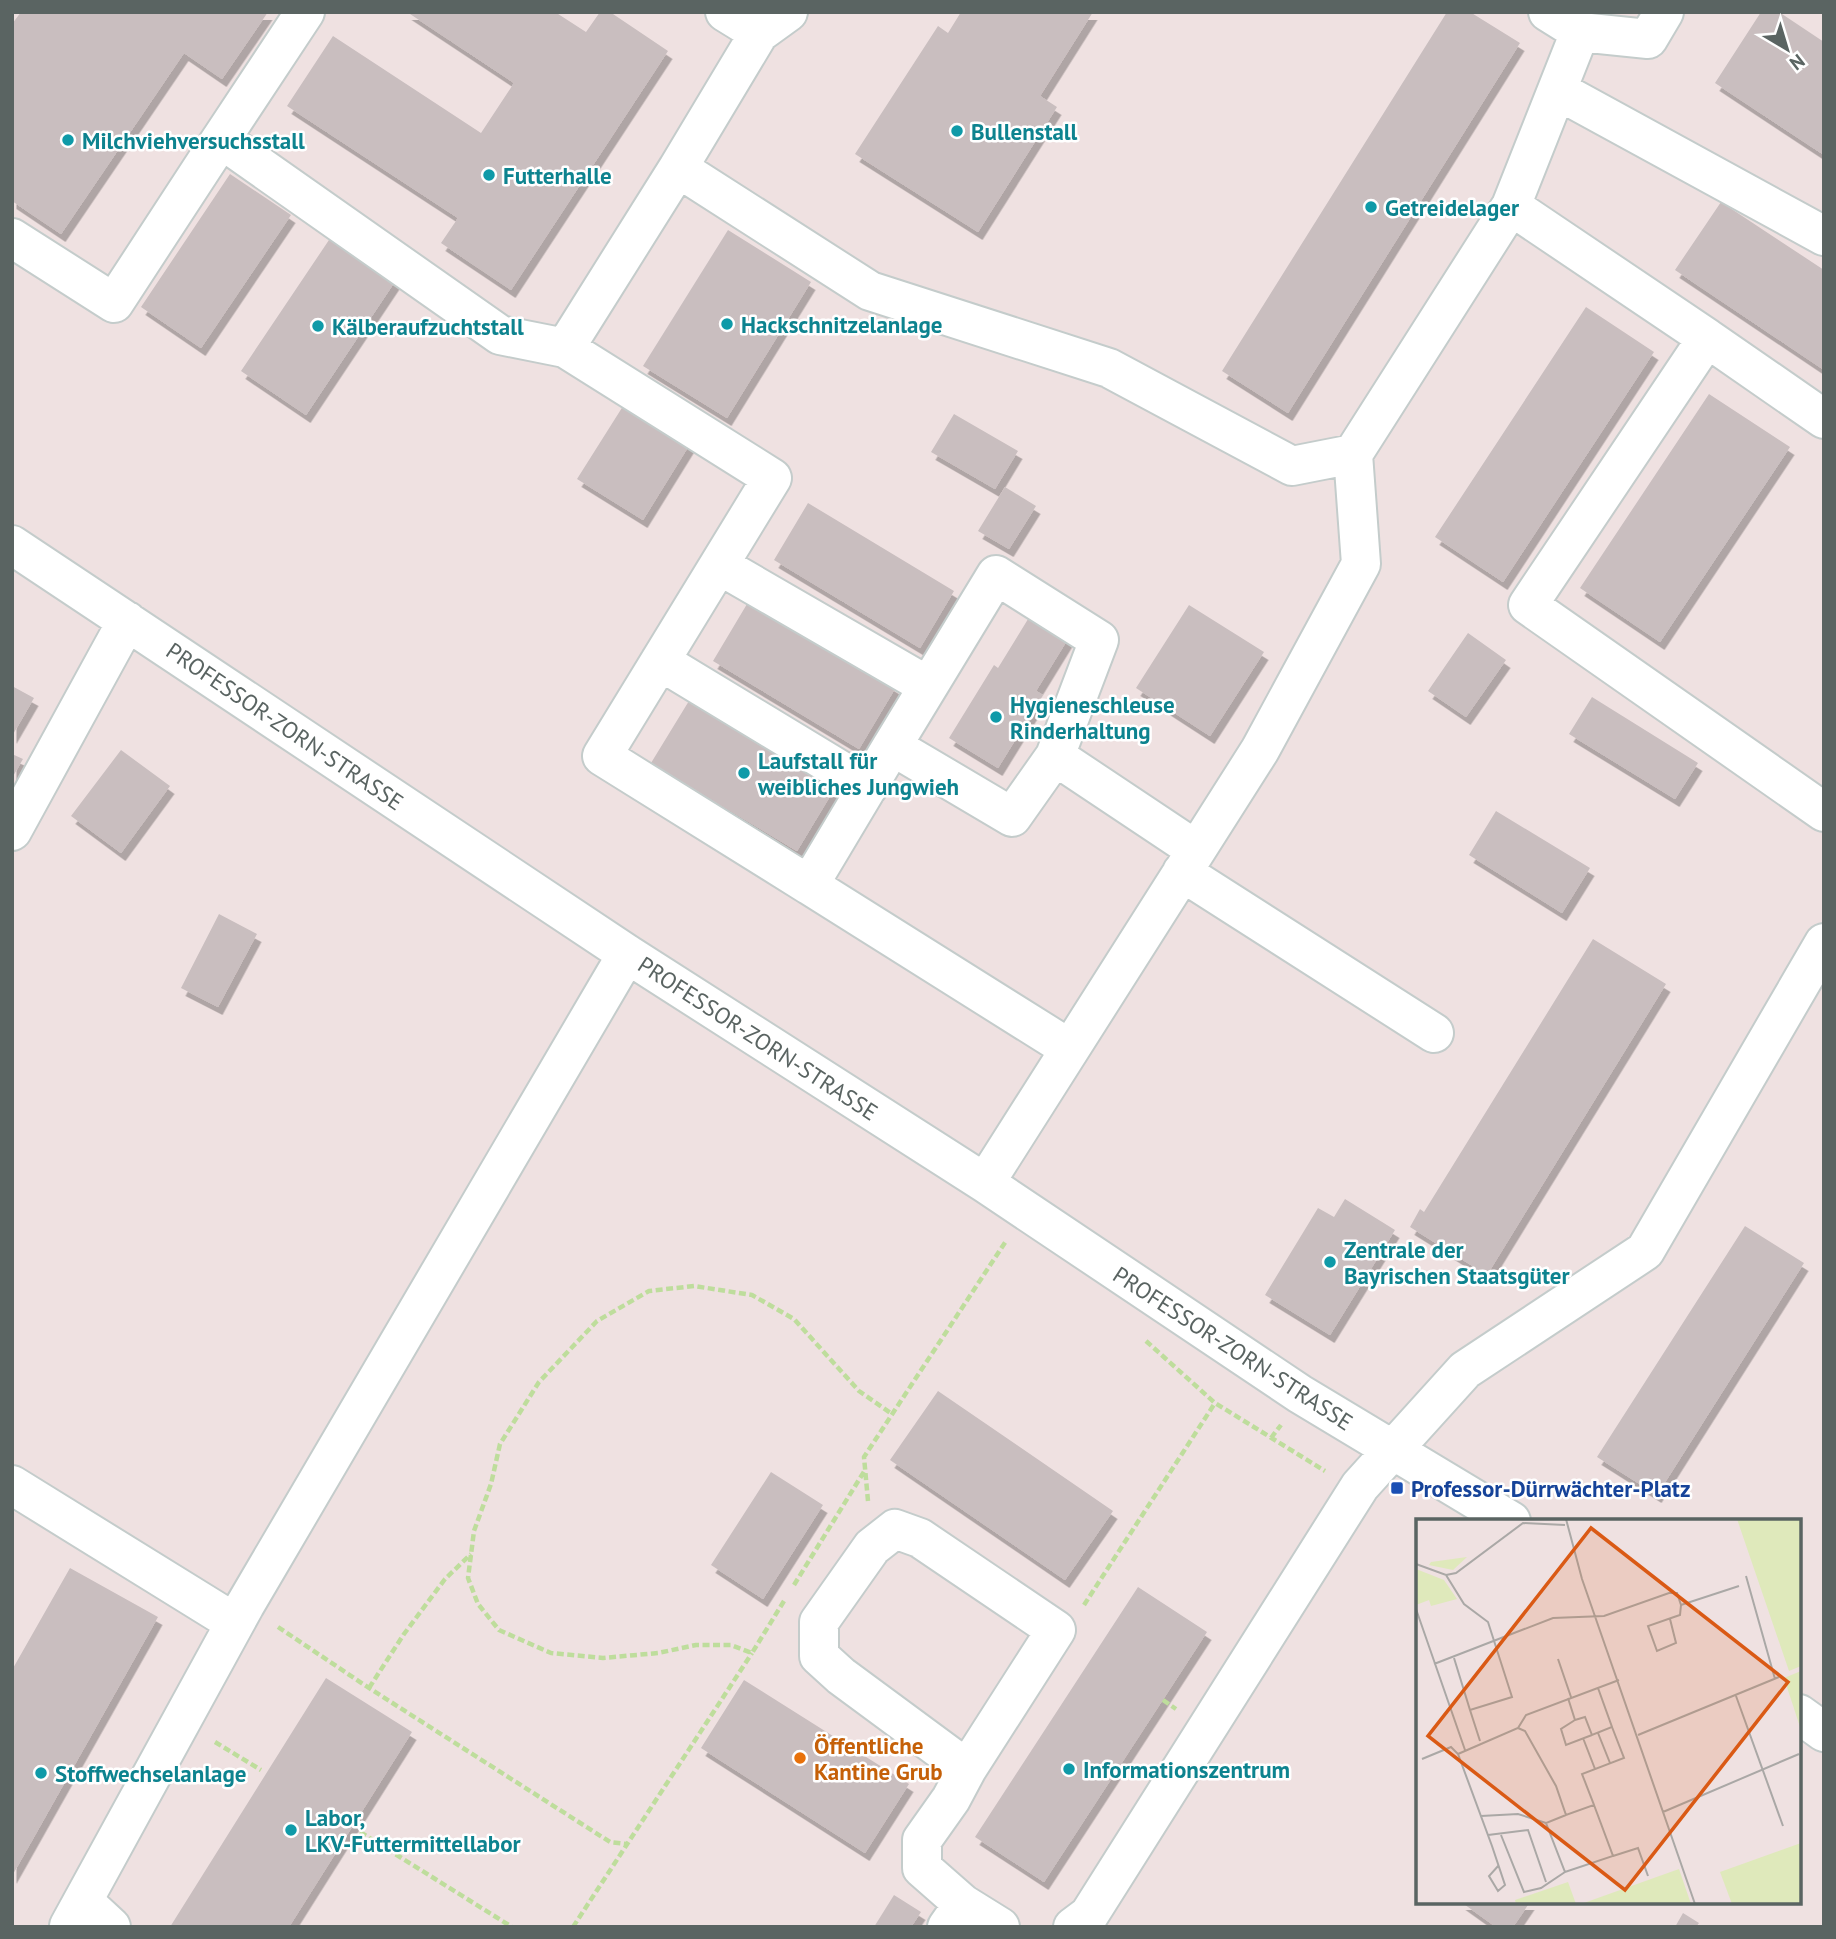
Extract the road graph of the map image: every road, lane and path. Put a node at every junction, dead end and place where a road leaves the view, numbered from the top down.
1 (305, 12) edge
2 (725, 12) edge
3 (1548, 12) edge
4 (1664, 12) edge
5 (773, 23) edge
6 (1580, 32) junction
7 (1557, 90) junction
8 (222, 139) junction
9 (678, 168) junction
10 (1511, 206) junction
11 (1824, 236) edge
12 (12, 238) edge
13 (1707, 338) junction
14 (565, 348) junction
15 (1824, 419) edge
16 (1353, 454) junction
17 (12, 545) edge
18 (719, 565) junction
19 (127, 621) junction
20 (660, 661) junction
21 (928, 686) junction
22 (892, 746) junction
23 (1055, 755) junction
24 (867, 787) junction
25 (1824, 812) edge
26 (12, 831) edge
27 (1189, 861) junction
28 (809, 885) junction
29 (1824, 943) edge
30 (627, 954) junction
31 (1434, 1033) dead end
32 (1070, 1049) junction
33 (985, 1183) junction
34 (1027, 1212) junction
35 (1215, 1403) dead end
36 (892, 1414) junction
37 (1392, 1450) junction
38 (865, 1470) junction
39 (12, 1485) edge
40 (1508, 1519) edge
41 (872, 1547) junction
42 (471, 1553) junction
43 (240, 1614) junction
44 (1056, 1630) junction
45 (752, 1653) junction
46 (369, 1688) junction
47 (1801, 1715) edge
48 (181, 1721) junction
49 (1824, 1732) edge
50 (967, 1769) junction
51 (261, 1770) dead end
52 (360, 1832) dead end
53 (627, 1844) junction
54 (76, 1913) edge
55 (955, 1915) edge
56 (111, 1927) edge
57 (512, 1927) edge
58 (573, 1927) edge
59 (1000, 1927) edge
60 (1073, 1927) edge

1 - 8 street
2 - 5 street
3 - 6 street
4 - 6 street
5 - 9 street
6 - 7 street
7 - 10 street
7 - 11 street
8 - 12 street
8 - 14 street
9 - 14 street
9 - 16 street
10 - 13 street
10 - 16 street
13 - 15 street
13 - 25 street
14 - 18 street
16 - 27 street
17 - 19 street, PROFESSOR-ZORN-STRASSE
18 - 20 street
18 - 21 street
19 - 26 street
19 - 30 street, PROFESSOR-ZORN-STRASSE
20 - 24 street
20 - 28 street
21 - 22 street
21 - 23 street
22 - 23 street
22 - 24 street
23 - 27 street
24 - 28 street
27 - 31 street
27 - 32 street
28 - 32 street
29 - 37 street
30 - 33 street, PROFESSOR-ZORN-STRASSE
30 - 43 street
32 - 33 street
33 - 34 street, PROFESSOR-ZORN-STRASSE
34 - 36 path
34 - 37 street, PROFESSOR-ZORN-STRASSE
35 - 44 path
36 - 38 path
36 - 42 path
37 - 40 street, PROFESSOR-ZORN-STRASSE
37 - 60 street
38 - 41 path
38 - 45 path
39 - 43 street
41 - 44 street
41 - 50 street
42 - 45 path
42 - 46 path
43 - 46 path
43 - 48 street
44 - 50 street
45 - 53 path
46 - 53 path
47 - 49 street
48 - 51 path
48 - 54 street
50 - 55 street
52 - 57 path
53 - 58 path
54 - 56 street
55 - 59 street

